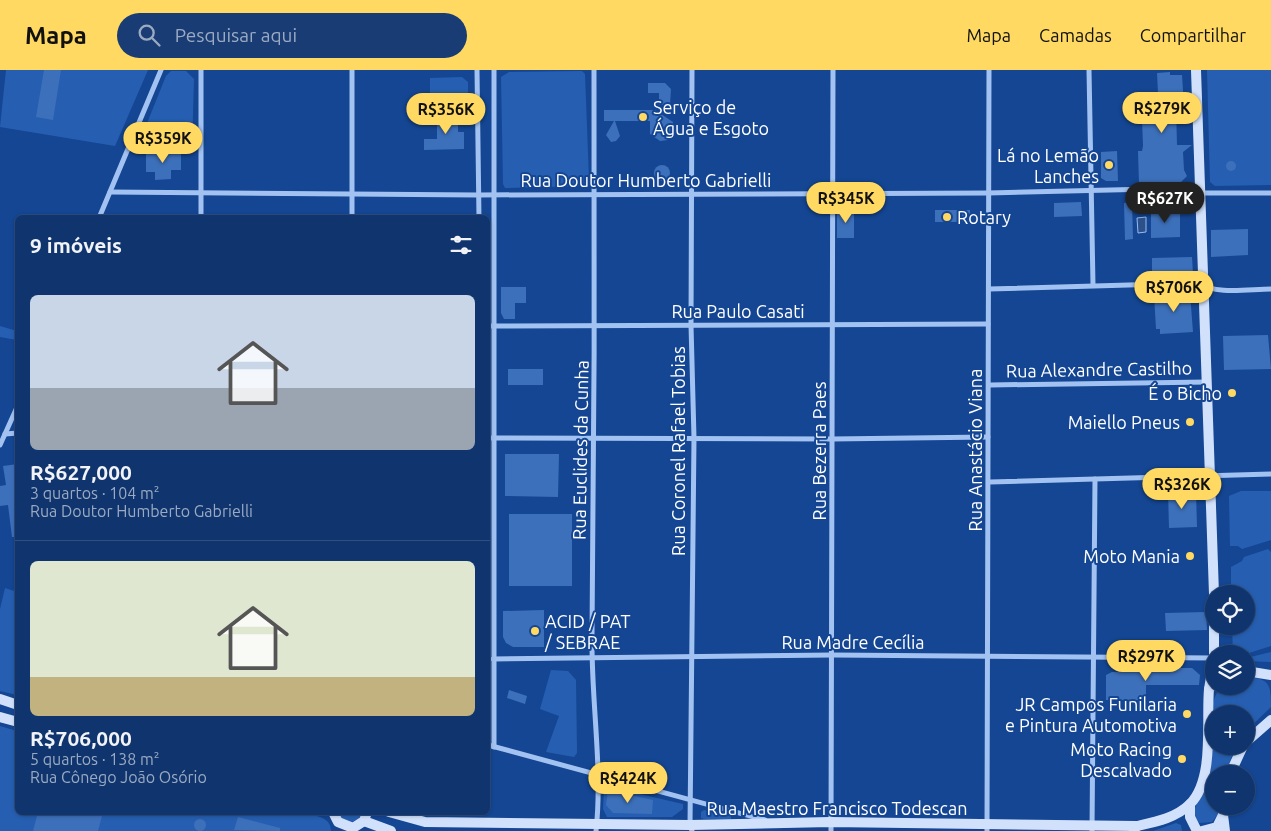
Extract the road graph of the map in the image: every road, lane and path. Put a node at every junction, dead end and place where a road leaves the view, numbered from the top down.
1 (161, 70) edge
2 (201, 70) edge
3 (352, 70) edge
4 (478, 70) edge
5 (494, 70) edge
6 (594, 70) edge
7 (692, 70) edge
8 (833, 70) edge
9 (990, 70) edge
10 (1088, 70) edge
11 (1196, 70) edge
12 (1090, 190) junction
13 (110, 192) junction
14 (832, 193) junction
15 (988, 193) junction
16 (1200, 193) junction
17 (1271, 193) edge
18 (201, 194) junction
19 (352, 194) junction
20 (595, 194) junction
21 (692, 194) junction
22 (478, 195) junction
23 (495, 195) junction
24 (100, 215) edge
25 (201, 215) edge
26 (352, 215) edge
27 (478, 215) edge
28 (1093, 285) junction
29 (1205, 287) junction
30 (989, 289) junction
31 (1271, 289) edge
32 (988, 324) junction
33 (691, 325) junction
34 (832, 325) junction
35 (490, 326) edge
36 (595, 326) junction
37 (1208, 382) junction
38 (990, 384) junction
39 (15, 412) edge
40 (15, 433) edge
41 (5, 434) junction
42 (988, 437) junction
43 (490, 438) edge
44 (494, 438) junction
45 (594, 438) junction
46 (694, 438) junction
47 (832, 439) junction
48 (0, 445) edge
49 (1271, 474) edge
50 (1212, 476) junction
51 (1095, 479) junction
52 (990, 482) junction
53 (1214, 585) edge
54 (833, 655) junction
55 (988, 656) junction
56 (691, 657) junction
57 (1094, 657) junction
58 (592, 658) junction
59 (493, 659) junction
60 (1205, 659) edge
61 (1255, 672) edge
62 (1271, 675) edge
63 (1211, 695) edge
64 (0, 700) edge
65 (15, 704) edge
66 (0, 717) edge
67 (1271, 720) edge
68 (15, 721) edge
69 (1255, 734) edge
70 (490, 746) edge
71 (597, 775) junction
72 (691, 801) junction
73 (1190, 804) junction
74 (333, 815) edge
75 (400, 815) edge
76 (1222, 815) edge
77 (1223, 815) edge
78 (366, 817) edge
79 (778, 823) junction
80 (830, 826) edge
81 (496, 827) edge
82 (1195, 827) edge
83 (340, 828) edge
84 (596, 828) edge
85 (691, 828) edge
86 (987, 828) edge
87 (1092, 828) edge
88 (353, 829) edge
89 (1135, 829) edge
90 (391, 831) edge
91 (1202, 831) edge
92 (1224, 831) edge

1 - 13 street
2 - 18 street
3 - 19 street
4 - 22 street
5 - 23 street
6 - 20 street, Rua Euclides da Cunha
7 - 21 street, Rua Coronel Rafael Tobias
8 - 14 street, Rua Bezerra Paes
9 - 15 street, Rua Anastácio Viana
10 - 12 street
11 - 16 main road
12 - 15 street, Rua Doutor Humberto Gabrielli
12 - 16 street, Rua Doutor Humberto Gabrielli
12 - 28 street
13 - 18 street, Rua Doutor Humberto Gabrielli
13 - 24 street
14 - 15 street, Rua Doutor Humberto Gabrielli
14 - 21 street, Rua Doutor Humberto Gabrielli
14 - 34 street, Rua Bezerra Paes
15 - 30 street, Rua Anastácio Viana
16 - 17 street, Rua Doutor Humberto Gabrielli
16 - 29 main road
18 - 19 street, Rua Doutor Humberto Gabrielli
18 - 25 street
19 - 22 street, Rua Doutor Humberto Gabrielli
19 - 26 street
20 - 21 street, Rua Doutor Humberto Gabrielli
20 - 23 street, Rua Doutor Humberto Gabrielli
20 - 36 street, Rua Euclides da Cunha
21 - 33 street, Rua Coronel Rafael Tobias
22 - 23 street, Rua Doutor Humberto Gabrielli
22 - 27 street
23 - 35 street
28 - 29 street
28 - 30 street
29 - 31 street
29 - 37 main road
30 - 32 street, Rua Anastácio Viana
32 - 34 street, Rua Paulo Casati
32 - 38 street, Rua Anastácio Viana
33 - 34 street, Rua Paulo Casati
33 - 36 street, Rua Paulo Casati
33 - 46 street, Rua Coronel Rafael Tobias
34 - 47 street, Rua Bezerra Paes
35 - 36 street, Rua Paulo Casati
35 - 44 street
36 - 45 street, Rua Euclides da Cunha
37 - 38 street, Rua Alexandre Castilho
37 - 50 main road
38 - 42 street, Rua Anastácio Viana
39 - 41 street
40 - 41 street
41 - 48 street
42 - 47 street
42 - 52 street, Rua Anastácio Viana
43 - 44 street
44 - 45 street
44 - 59 street
45 - 46 street
45 - 58 street, Rua Euclides da Cunha
46 - 47 street
46 - 56 street, Rua Coronel Rafael Tobias
47 - 54 street, Rua Bezerra Paes
49 - 50 street
50 - 51 street
50 - 53 main road
51 - 52 street
51 - 57 street
52 - 55 street, Rua Anastácio Viana
54 - 55 street, Rua Madre Cecília
54 - 56 street, Rua Madre Cecília
54 - 80 street, Rua Bezerra Paes
55 - 57 street, Rua Madre Cecília
55 - 86 street, Rua Anastácio Viana
56 - 58 street, Rua Madre Cecília
56 - 72 street, Rua Coronel Rafael Tobias
57 - 60 street, Rua Madre Cecília
57 - 87 street
58 - 59 street, Rua Madre Cecília
58 - 71 street, Rua Euclides da Cunha
59 - 70 street
61 - 62 main road
63 - 73 main road
64 - 65 main road
66 - 68 main road
67 - 69 main road
70 - 71 street
71 - 72 street
71 - 84 street, Rua Euclides da Cunha
72 - 79 street
72 - 85 street, Rua Coronel Rafael Tobias
73 - 82 main road
73 - 89 main road, Rua Maestro Francisco Todescan
74 - 83 main road
75 - 81 main road, Rua Maestro Francisco Todescan
76 - 91 main road
77 - 92 main road
78 - 88 main road
78 - 90 main road
79 - 80 main road, Rua Maestro Francisco Todescan
79 - 85 main road, Rua Maestro Francisco Todescan
80 - 86 main road, Rua Maestro Francisco Todescan
81 - 84 main road, Rua Maestro Francisco Todescan
83 - 88 main road
84 - 85 main road, Rua Maestro Francisco Todescan
86 - 87 main road, Rua Maestro Francisco Todescan
87 - 89 main road, Rua Maestro Francisco Todescan

